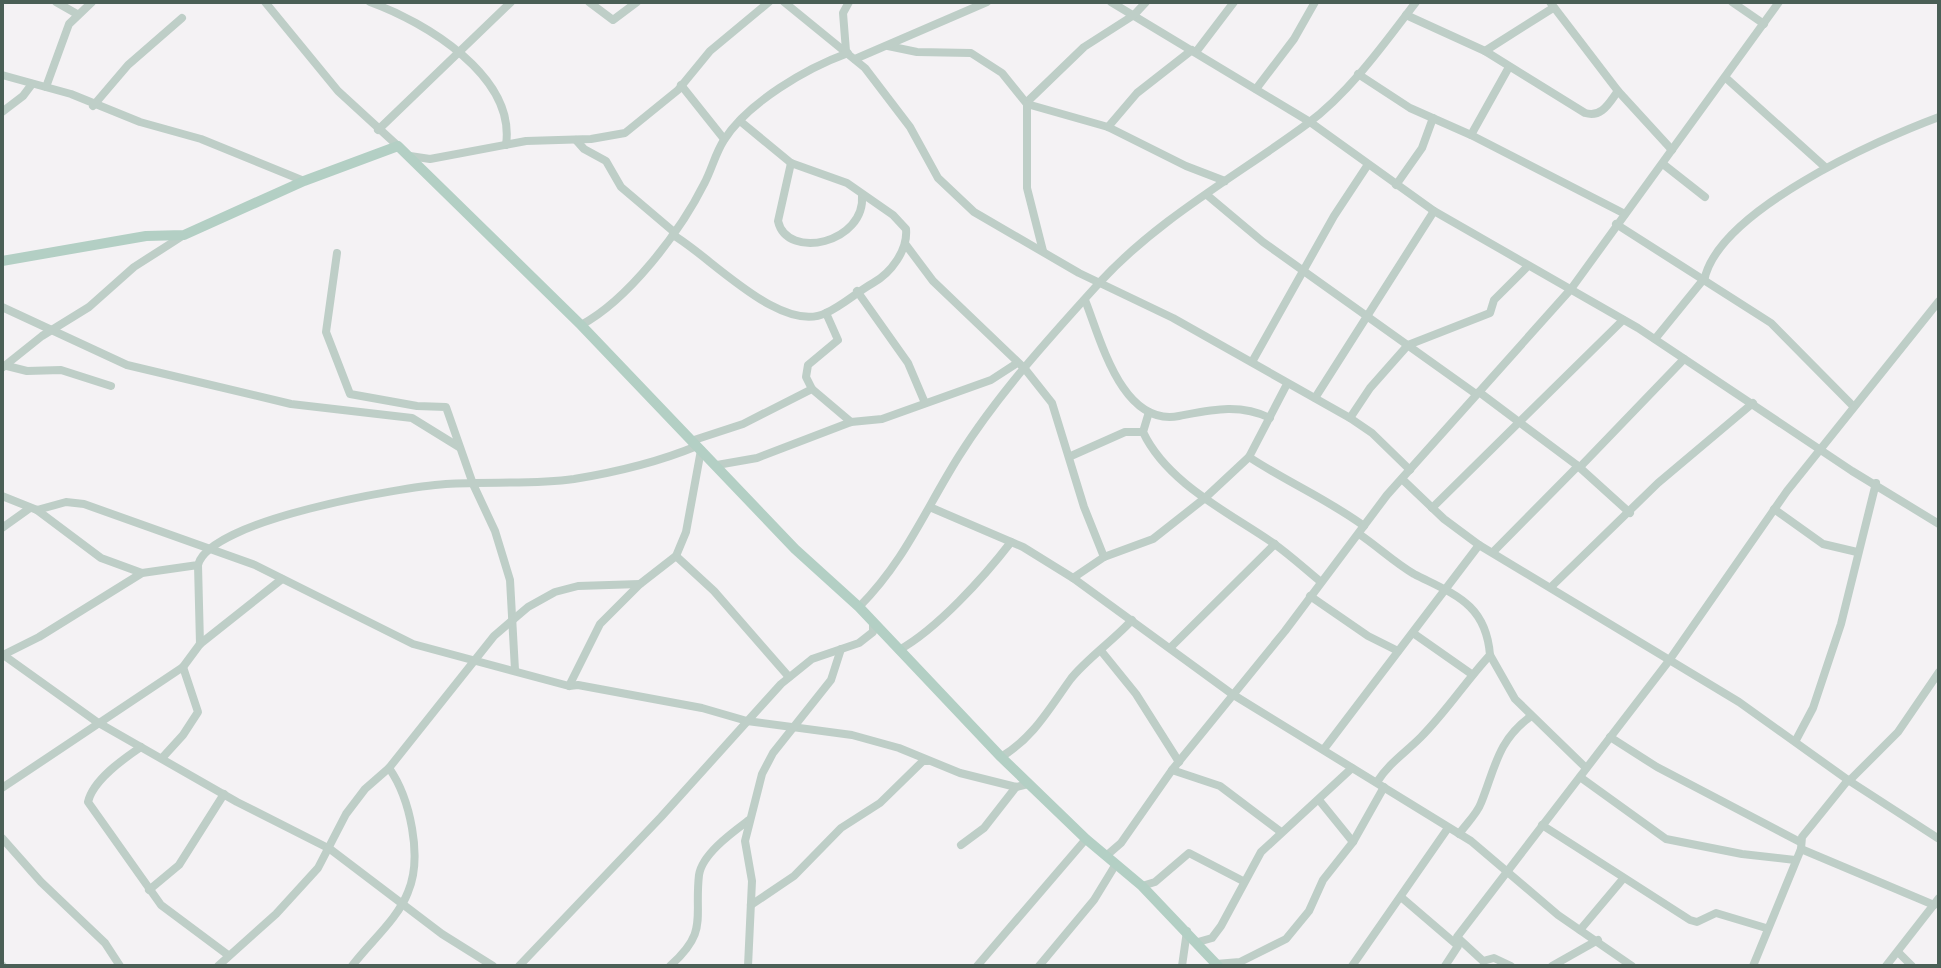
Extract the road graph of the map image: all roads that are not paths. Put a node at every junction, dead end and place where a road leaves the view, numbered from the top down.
1 (56, 2) edge
2 (92, 2) edge
3 (265, 2) edge
4 (370, 2) edge
5 (511, 2) edge
6 (589, 2) edge
7 (637, 2) edge
8 (769, 2) edge
9 (784, 2) edge
10 (849, 2) edge
11 (987, 2) edge
12 (1111, 2) edge
13 (1146, 2) edge
14 (1234, 2) edge
15 (1315, 2) edge
16 (1416, 2) edge
17 (1732, 2) edge
18 (1779, 2) edge
19 (1552, 5) edge
20 (77, 14) junction
21 (1134, 15) junction
22 (1406, 15) junction
23 (182, 18) dead end
24 (1764, 24) junction
25 (888, 46) junction
26 (1194, 51) junction
27 (1485, 51) junction
28 (461, 52) junction
29 (850, 54) junction
30 (1509, 67) junction
31 (1358, 74) junction
32 (2, 75) edge
33 (1726, 78) junction
34 (32, 84) junction
35 (681, 85) junction
36 (46, 87) junction
37 (1256, 89) junction
38 (1618, 91) junction
39 (1027, 103) junction
40 (93, 106) junction
41 (2, 112) edge
42 (1939, 117) edge
43 (1433, 118) junction
44 (740, 121) junction
45 (1310, 122) junction
46 (1108, 127) junction
47 (378, 130) junction
48 (1471, 135) junction
49 (724, 139) junction
50 (576, 140) junction
51 (506, 145) junction
52 (398, 146) junction
53 (1672, 150) junction
54 (410, 156) junction
55 (791, 163) junction
56 (1663, 164) junction
57 (1367, 166) junction
58 (1825, 167) junction
59 (304, 181) junction
60 (1225, 181) junction
61 (1396, 185) junction
62 (862, 195) junction
63 (1207, 195) junction
64 (1705, 197) dead end
65 (1434, 211) junction
66 (1625, 214) junction
67 (1616, 224) junction
68 (673, 234) junction
69 (184, 235) junction
70 (906, 245) junction
71 (1043, 251) junction
72 (337, 253) dead end
73 (2, 261) edge
74 (1528, 266) junction
75 (1303, 270) junction
76 (1704, 281) junction
77 (1100, 283) junction
78 (1571, 289) junction
79 (857, 291) junction
80 (1085, 300) junction
81 (1939, 301) edge
82 (2, 307) edge
83 (826, 313) junction
84 (1366, 316) junction
85 (1623, 320) junction
86 (581, 325) junction
87 (52, 329) junction
88 (1655, 339) junction
89 (1408, 345) junction
90 (1684, 359) junction
91 (1252, 362) junction
92 (1021, 366) junction
93 (4, 367) edge
94 (1287, 384) junction
95 (111, 386) dead end
96 (812, 389) junction
97 (1477, 393) junction
98 (1315, 398) junction
99 (925, 403) junction
100 (1753, 403) junction
101 (1853, 406) junction
102 (1149, 412) junction
103 (1270, 418) junction
104 (1350, 418) junction
105 (851, 422) junction
106 (1522, 422) junction
107 (1143, 432) junction
108 (696, 445) junction
109 (459, 447) junction
110 (1820, 447) junction
111 (1071, 456) junction
112 (1249, 457) junction
113 (717, 465) junction
114 (1579, 466) junction
115 (1410, 470) junction
116 (1402, 479) junction
117 (1876, 483) junction
118 (473, 484) junction
119 (2, 496) edge
120 (1205, 498) junction
121 (932, 508) junction
122 (1432, 508) junction
123 (33, 509) junction
124 (1774, 509) junction
125 (1630, 513) junction
126 (1939, 524) edge
127 (2, 528) edge
128 (1361, 530) junction
129 (1011, 542) junction
130 (1275, 544) junction
131 (1479, 545) junction
132 (206, 550) junction
133 (1493, 552) junction
134 (1857, 552) junction
135 (676, 556) junction
136 (1104, 557) junction
137 (198, 565) junction
138 (142, 573) junction
139 (1073, 578) junction
140 (282, 579) junction
141 (1321, 582) junction
142 (640, 584) junction
143 (1551, 587) junction
144 (1447, 588) junction
145 (1310, 596) junction
146 (859, 607) junction
147 (514, 618) junction
148 (1132, 620) junction
149 (873, 622) junction
150 (1413, 633) junction
151 (200, 644) junction
152 (1171, 647) junction
153 (841, 649) junction
154 (899, 650) junction
155 (1398, 651) junction
156 (1102, 652) junction
157 (2, 655) edge
158 (1490, 655) junction
159 (473, 658) junction
160 (1668, 662) junction
161 (183, 667) junction
162 (515, 670) junction
163 (1939, 672) edge
164 (1470, 673) junction
165 (789, 677) junction
166 (569, 686) junction
167 (1232, 694) junction
168 (1530, 717) junction
169 (747, 721) junction
170 (97, 722) junction
171 (792, 729) junction
172 (1610, 737) junction
173 (1796, 740) junction
174 (141, 747) junction
175 (1324, 749) junction
176 (163, 757) junction
177 (1001, 757) junction
178 (931, 761) junction
179 (1179, 762) junction
180 (389, 768) junction
181 (1352, 768) junction
182 (1586, 768) junction
183 (1172, 770) junction
184 (1580, 777) junction
185 (1848, 781) junction
186 (1028, 784) junction
187 (1380, 784) junction
188 (1016, 787) junction
189 (2, 788) edge
190 (224, 794) junction
191 (1319, 800) junction
192 (750, 820) junction
193 (1542, 825) junction
194 (1448, 828) junction
195 (1281, 832) junction
196 (1459, 834) junction
197 (2, 838) edge
198 (1086, 839) junction
199 (1939, 839) edge
200 (1353, 842) junction
201 (961, 845) dead end
202 (1800, 846) junction
203 (330, 849) junction
204 (1106, 856) junction
205 (1795, 860) junction
206 (1116, 864) junction
207 (1508, 872) junction
208 (1622, 880) junction
209 (1243, 881) junction
210 (1142, 886) junction
211 (149, 890) junction
212 (1401, 897) junction
213 (1936, 901) edge
214 (401, 904) junction
215 (751, 905) junction
216 (1766, 928) junction
217 (1187, 930) junction
218 (1580, 930) junction
219 (1598, 940) junction
220 (1198, 942) junction
221 (1457, 942) junction
222 (1899, 953) junction
223 (228, 955) junction
224 (1217, 965) edge
225 (120, 966) edge
226 (218, 966) edge
227 (352, 966) edge
228 (493, 966) edge
229 (519, 966) edge
230 (670, 966) edge
231 (748, 966) edge
232 (977, 966) edge
233 (1039, 966) edge
234 (1182, 966) edge
235 (1352, 966) edge
236 (1445, 966) edge
237 (1511, 966) edge
238 (1552, 966) edge
239 (1632, 966) edge
240 (1753, 966) edge
241 (1886, 966) edge
242 (1912, 966) edge

1 - 20 street
2 - 20 street
3 - 47 street
4 - 28 street
5 - 28 street
6 - 7 street
8 - 35 street
9 - 29 street
10 - 29 street
11 - 25 street
12 - 21 street
13 - 21 street
14 - 26 street
15 - 37 street
16 - 22 street
17 - 24 street
18 - 24 street
19 - 27 street
19 - 38 street
20 - 36 street
21 - 26 street
21 - 39 street
22 - 27 street
22 - 31 street
23 - 40 street
24 - 33 street
25 - 29 street
25 - 39 street
26 - 37 street
26 - 46 street
27 - 30 street
28 - 47 street
28 - 51 street
29 - 44 street
29 - 71 street
30 - 38 street
30 - 48 street
31 - 43 street
31 - 45 street
32 - 34 street
33 - 53 street
33 - 58 street
34 - 36 street
34 - 41 street
35 - 49 street
35 - 50 street
36 - 40 street
37 - 45 street
38 - 53 street
39 - 46 street
39 - 71 street
40 - 59 street
42 - 58 street
43 - 48 street
43 - 61 street
44 - 49 street
44 - 55 street
45 - 57 street
45 - 60 street
46 - 60 street
47 - 52 street
48 - 66 street
49 - 68 street
50 - 51 street
50 - 68 street
51 - 54 street
52 - 54 main road
52 - 59 main road
53 - 56 street
54 - 86 main road
55 - 62 street
55 - 62 street
56 - 64 street
56 - 66 street
57 - 61 street
57 - 75 street
58 - 76 street
59 - 69 main road
60 - 63 street
61 - 65 street
62 - 70 street
63 - 75 street
63 - 77 street
65 - 74 street
65 - 84 street
66 - 67 street
67 - 76 street
67 - 78 street
68 - 83 street
68 - 86 street
69 - 73 main road
69 - 87 street
70 - 79 street
70 - 92 street
71 - 77 street
72 - 109 street
74 - 78 street
74 - 89 street
75 - 84 street
75 - 91 street
76 - 88 street
76 - 101 street
77 - 80 street
77 - 91 street
78 - 85 street
78 - 97 street
79 - 83 street
79 - 99 street
80 - 92 street
80 - 102 street
81 - 101 street
82 - 87 street
83 - 96 street
84 - 89 street
84 - 98 street
85 - 88 street
85 - 106 street
86 - 108 main road
87 - 93 street
87 - 109 street
88 - 90 street
89 - 97 street
89 - 104 street
90 - 100 street
90 - 114 street
91 - 94 street
92 - 99 street
92 - 111 street
92 - 121 street
93 - 95 street
94 - 98 street
94 - 103 street
96 - 105 street
96 - 108 street
97 - 106 street
97 - 115 street
98 - 104 street
99 - 105 street
100 - 110 street
100 - 125 street
101 - 110 street
102 - 103 street
102 - 107 street
103 - 112 street
104 - 115 street
105 - 113 street
106 - 114 street
106 - 122 street
107 - 111 street
107 - 120 street
108 - 113 main road
108 - 118 street
108 - 135 street
109 - 118 street
110 - 117 street
110 - 124 street
111 - 136 street
112 - 120 street
112 - 128 street
113 - 146 main road
114 - 125 street
114 - 133 street
115 - 116 street
116 - 122 street
116 - 128 street
117 - 126 street
117 - 134 street
118 - 132 street
118 - 147 street
119 - 123 street
120 - 130 street
120 - 136 street
121 - 129 street
121 - 146 street
122 - 131 street
123 - 127 street
123 - 132 street
123 - 138 street
124 - 134 street
124 - 160 street
125 - 143 street
128 - 141 street
128 - 144 street
129 - 139 street
129 - 154 street
130 - 141 street
130 - 152 street
131 - 133 street
131 - 144 street
132 - 137 street
132 - 140 street
133 - 143 street
134 - 173 street
135 - 142 street
135 - 165 street
136 - 139 street
137 - 138 street
137 - 151 street
138 - 157 street
139 - 148 street
140 - 151 street
140 - 159 street
141 - 145 street
142 - 147 street
142 - 166 street
143 - 160 street
144 - 150 street
144 - 158 street
145 - 155 street
145 - 167 street
146 - 149 main road
147 - 159 street
147 - 162 street
148 - 152 street
148 - 156 street
149 - 153 street
149 - 154 main road
150 - 155 street
150 - 164 street
151 - 161 street
152 - 167 street
153 - 165 street
153 - 171 street
154 - 177 main road
155 - 175 street
156 - 177 street
156 - 179 street
157 - 170 street
158 - 164 street
158 - 168 street
159 - 162 street
159 - 180 street
160 - 172 street
160 - 173 street
161 - 170 street
161 - 176 street
162 - 166 street
163 - 185 street
164 - 187 street
165 - 169 street
166 - 169 street
167 - 175 street
167 - 179 street
168 - 182 street
168 - 196 street
169 - 171 street
169 - 229 street
170 - 174 street
170 - 189 street
171 - 178 street
171 - 192 street
172 - 182 street
172 - 202 street
173 - 185 street
174 - 176 street
174 - 211 street
175 - 181 street
176 - 190 street
177 - 186 main road
178 - 188 street
178 - 215 street
179 - 183 street
180 - 203 street
180 - 214 street
181 - 187 street
181 - 191 street
182 - 184 street
183 - 195 street
183 - 204 street
184 - 193 street
184 - 205 street
185 - 199 street
185 - 202 street
186 - 188 street
186 - 198 main road
187 - 194 street
187 - 200 street
188 - 201 street
190 - 203 street
190 - 211 street
191 - 195 street
191 - 200 street
192 - 215 street
192 - 230 street
193 - 207 street
193 - 208 street
194 - 196 street
194 - 212 street
195 - 209 street
196 - 207 street
197 - 225 street
198 - 204 main road
198 - 232 street
200 - 224 street
202 - 205 street
202 - 213 street
203 - 214 street
203 - 223 street
204 - 206 main road
205 - 216 street
206 - 210 main road
206 - 233 street
207 - 218 street
207 - 221 street
208 - 216 street
208 - 218 street
209 - 210 street
209 - 220 street
210 - 217 main road
211 - 223 street
212 - 221 street
212 - 235 street
213 - 222 street
214 - 227 street
214 - 228 street
215 - 231 street
216 - 240 street
217 - 220 main road
217 - 234 street
218 - 219 street
219 - 238 street
219 - 239 street
220 - 224 main road
221 - 236 street
221 - 237 street
222 - 241 street
222 - 242 street
223 - 226 street

